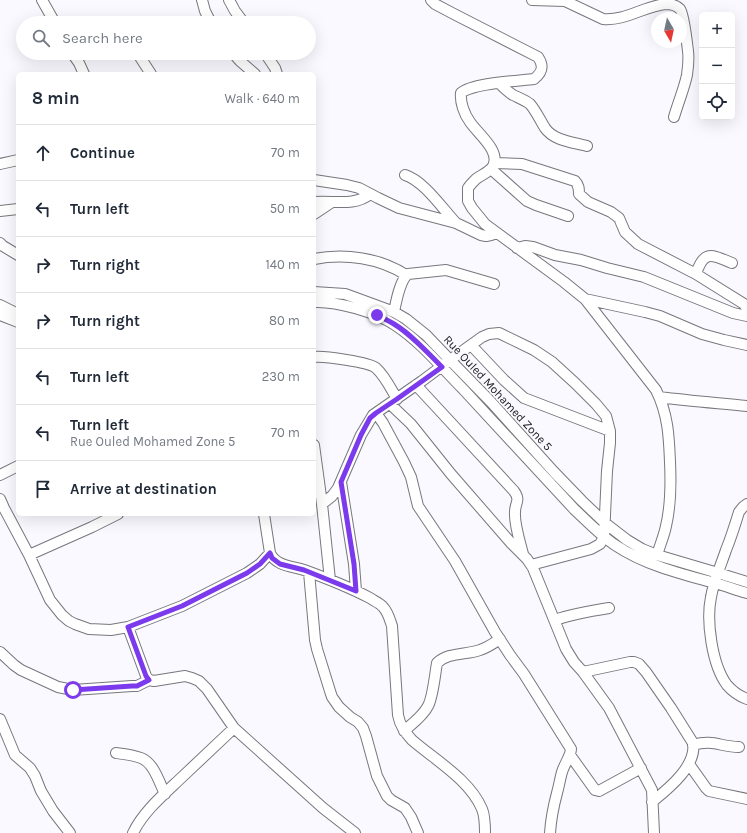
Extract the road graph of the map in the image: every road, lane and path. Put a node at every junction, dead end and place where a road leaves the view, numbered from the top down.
1 (42, 0) edge
2 (202, 0) edge
3 (229, 0) edge
4 (431, 0) edge
5 (532, 0) edge
6 (51, 16) edge
7 (207, 16) edge
8 (239, 16) edge
9 (77, 60) edge
10 (142, 60) edge
11 (238, 60) edge
12 (270, 60) edge
13 (83, 72) edge
14 (150, 72) edge
15 (252, 72) edge
16 (276, 72) edge
17 (499, 83) junction
18 (674, 117) dead end
19 (587, 146) dead end
20 (16, 160) edge
21 (0, 164) edge
22 (493, 166) junction
23 (405, 175) dead end
24 (316, 180) edge
25 (370, 194) junction
26 (316, 202) edge
27 (332, 202) junction
28 (16, 209) edge
29 (0, 211) edge
30 (316, 213) edge
31 (568, 216) dead end
32 (456, 223) junction
33 (497, 233) junction
34 (0, 243) edge
35 (517, 248) junction
36 (16, 254) edge
37 (316, 259) edge
38 (732, 264) dead end
39 (696, 274) junction
40 (406, 275) junction
41 (494, 284) dead end
42 (316, 292) edge
43 (585, 299) junction
44 (316, 302) edge
45 (0, 305) edge
46 (394, 312) junction
47 (16, 313) edge
48 (747, 313) edge
49 (0, 315) edge
50 (16, 321) edge
51 (471, 345) junction
52 (747, 345) edge
53 (316, 357) edge
54 (450, 360) junction
55 (442, 367) junction
56 (416, 385) junction
57 (660, 397) junction
58 (394, 402) junction
59 (747, 406) edge
60 (376, 413) junction
61 (610, 431) junction
62 (316, 460) edge
63 (16, 467) edge
64 (0, 475) edge
65 (341, 482) junction
66 (0, 499) edge
67 (322, 504) junction
68 (747, 504) edge
69 (114, 516) edge
70 (264, 516) edge
71 (605, 523) junction
72 (604, 537) junction
73 (270, 553) junction
74 (639, 553) junction
75 (523, 554) junction
76 (29, 555) junction
77 (657, 555) junction
78 (531, 565) junction
79 (309, 572) junction
80 (718, 573) junction
81 (330, 580) junction
82 (747, 582) edge
83 (714, 583) junction
84 (356, 591) junction
85 (747, 593) edge
86 (609, 608) dead end
87 (554, 620) junction
88 (128, 627) junction
89 (500, 639) junction
90 (0, 652) edge
91 (583, 672) junction
92 (149, 680) junction
93 (747, 699) edge
94 (0, 719) edge
95 (234, 728) junction
96 (404, 731) junction
97 (693, 745) junction
98 (739, 747) dead end
99 (116, 752) dead end
100 (570, 755) junction
101 (689, 764) junction
102 (641, 768) junction
103 (164, 794) junction
104 (747, 799) edge
105 (652, 802) junction
106 (70, 833) edge
107 (133, 833) edge
108 (355, 833) edge
109 (418, 833) edge
110 (484, 833) edge
111 (550, 833) edge
112 (654, 833) edge

1 - 6 street
2 - 7 street
3 - 8 street
4 - 17 street
5 - 18 street
9 - 13 street
10 - 14 street
11 - 15 street
12 - 16 street
17 - 19 street
17 - 22 street
20 - 21 street
22 - 31 street
22 - 33 street
22 - 39 street
23 - 32 street
24 - 25 street
25 - 27 street
25 - 32 street
26 - 27 street
27 - 30 street
28 - 29 street
32 - 33 street
33 - 35 street
34 - 36 street
35 - 43 street
35 - 48 street
37 - 40 street
38 - 39 street
39 - 48 street
40 - 41 street
40 - 46 street
42 - 46 street, Rue Ouled Mohamed Zone 5
43 - 52 street
43 - 57 street
44 - 55 street, Rue Ouled Mohamed Zone 5
45 - 47 street
46 - 54 street, Rue Ouled Mohamed Zone 5
49 - 50 street
51 - 54 street
51 - 61 street
51 - 61 street
53 - 58 street
54 - 55 street
54 - 71 street, Rue Ouled Mohamed Zone 5
55 - 56 street
55 - 72 street, Rue Ouled Mohamed Zone 5
56 - 58 street
56 - 75 street
57 - 59 street
57 - 77 street
58 - 60 street
58 - 75 street
60 - 65 street
60 - 89 street
61 - 71 street
62 - 67 street
63 - 64 street
65 - 67 street
65 - 84 street
66 - 76 street
67 - 81 street
68 - 80 street
69 - 76 street
70 - 73 street
71 - 72 street
71 - 74 street, Rue Ouled Mohamed Zone 5
72 - 74 street, Rue Ouled Mohamed Zone 5
72 - 78 street
73 - 79 street
73 - 88 street
74 - 77 street
74 - 83 street
75 - 78 street
76 - 88 street
77 - 80 street
78 - 87 street
79 - 81 street
79 - 109 street
80 - 82 street
80 - 83 street
81 - 84 street
83 - 85 street
83 - 93 street
84 - 96 street
86 - 87 street
87 - 91 street
88 - 92 street
89 - 96 street
89 - 100 street
90 - 92 street
91 - 97 street
91 - 102 street
92 - 95 street
94 - 106 street
95 - 103 street
95 - 108 street
96 - 110 street
97 - 98 street
97 - 101 street
99 - 103 street
100 - 102 street
100 - 111 street
101 - 104 street
101 - 105 street
102 - 105 street
103 - 107 street
105 - 112 street

